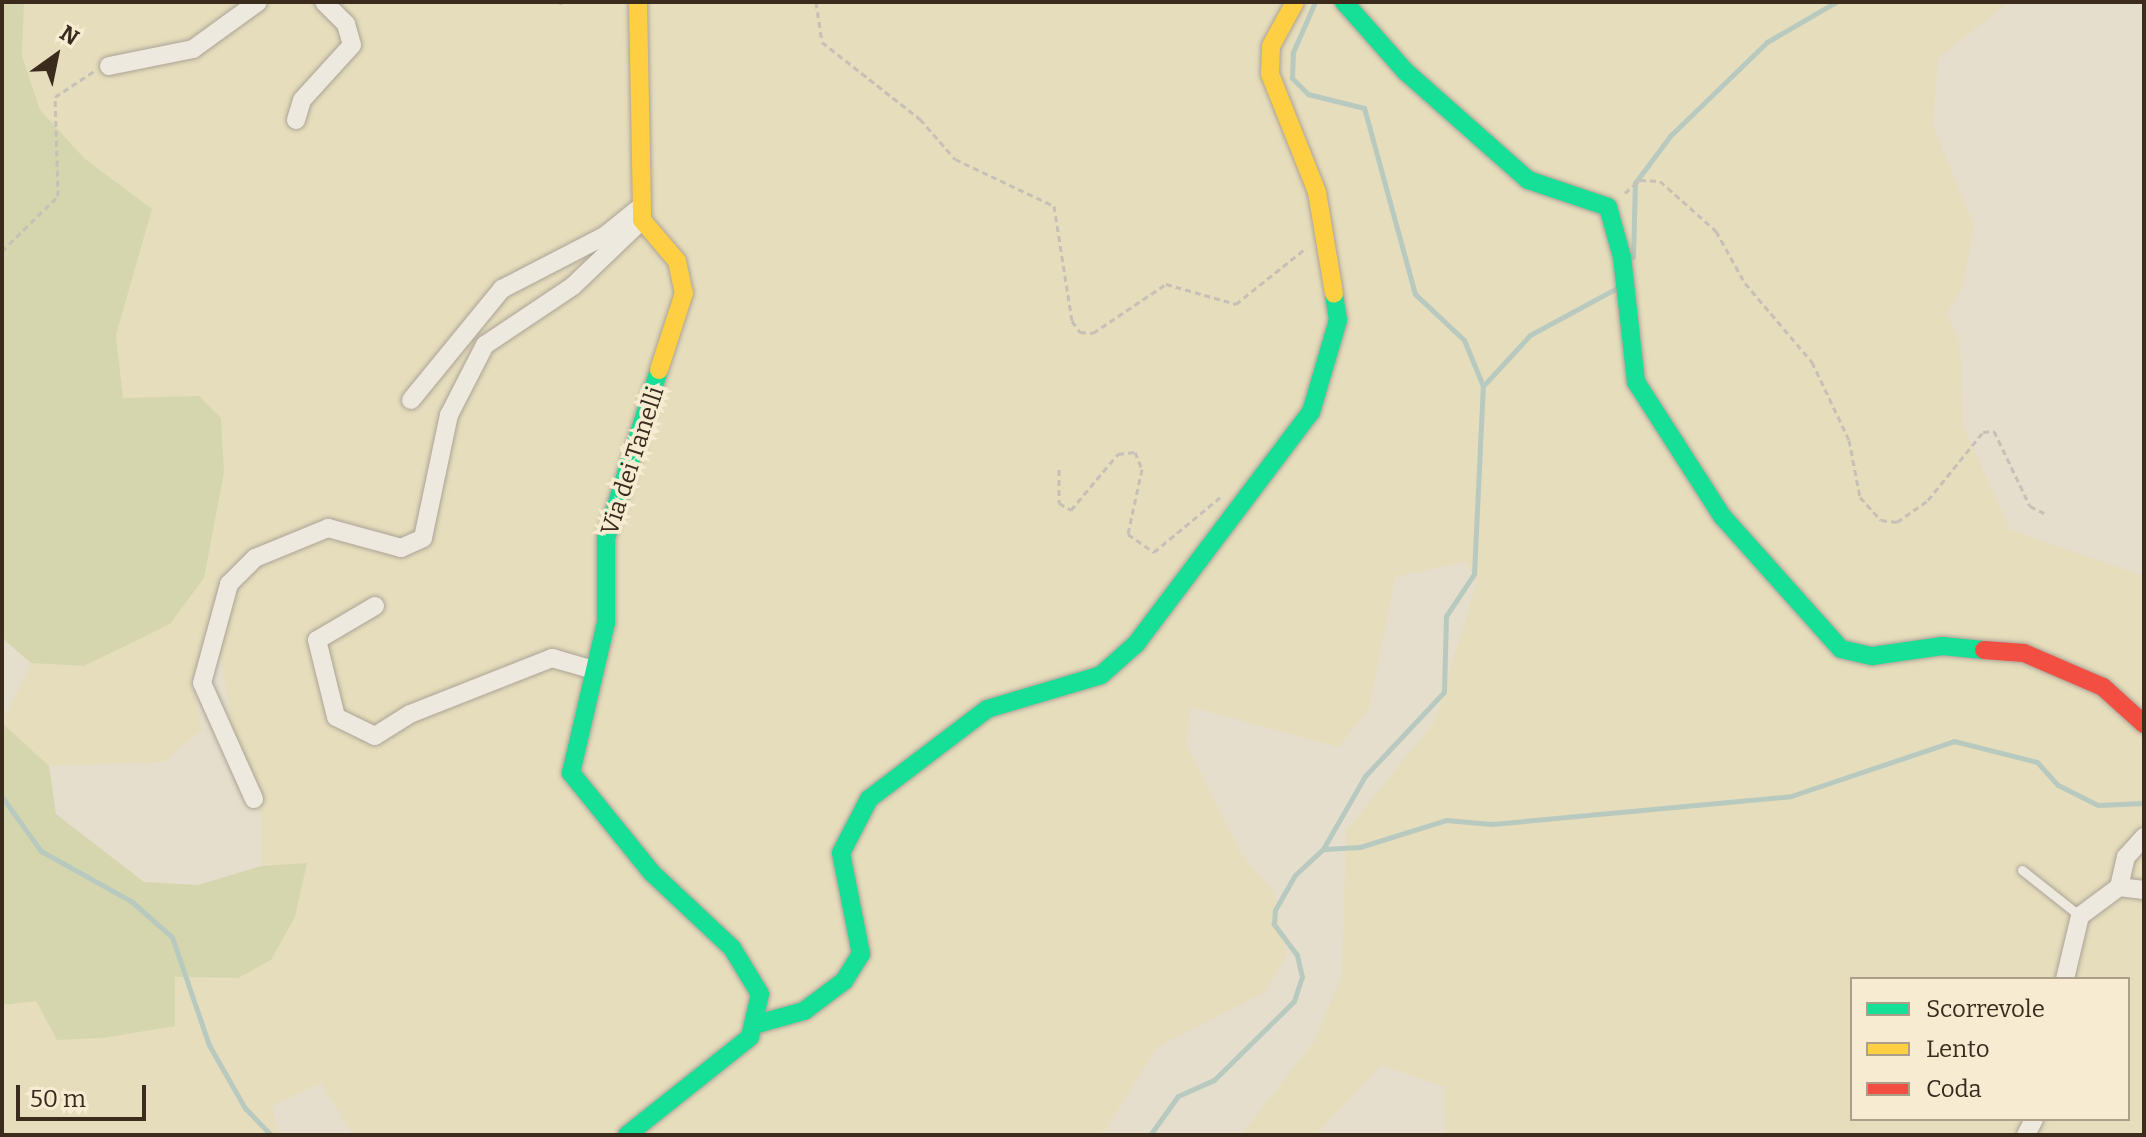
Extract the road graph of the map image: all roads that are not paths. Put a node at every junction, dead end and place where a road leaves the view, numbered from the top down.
1 (258, 2) edge
2 (324, 2) edge
3 (638, 2) edge
4 (1295, 2) edge
5 (1344, 2) edge
6 (109, 66) road end
7 (296, 120) dead end
8 (642, 214) junction
9 (411, 400) dead end
10 (375, 606) dead end
11 (594, 670) junction
12 (2144, 724) edge
13 (254, 799) dead end
14 (2144, 837) edge
15 (2022, 870) dead end
16 (2119, 887) junction
17 (2144, 890) edge
18 (2080, 916) junction
19 (2065, 977) edge
20 (757, 1024) junction
21 (627, 1135) edge

1 - 6 street
2 - 7 street
3 - 8 street
4 - 20 street
5 - 12 street
8 - 9 street
8 - 11 street, Via dei Tanelli
8 - 13 street
10 - 11 street
11 - 20 street, Via dei Tanelli
14 - 16 street
15 - 18 lane
16 - 17 street
16 - 18 street
18 - 19 street
20 - 21 street

